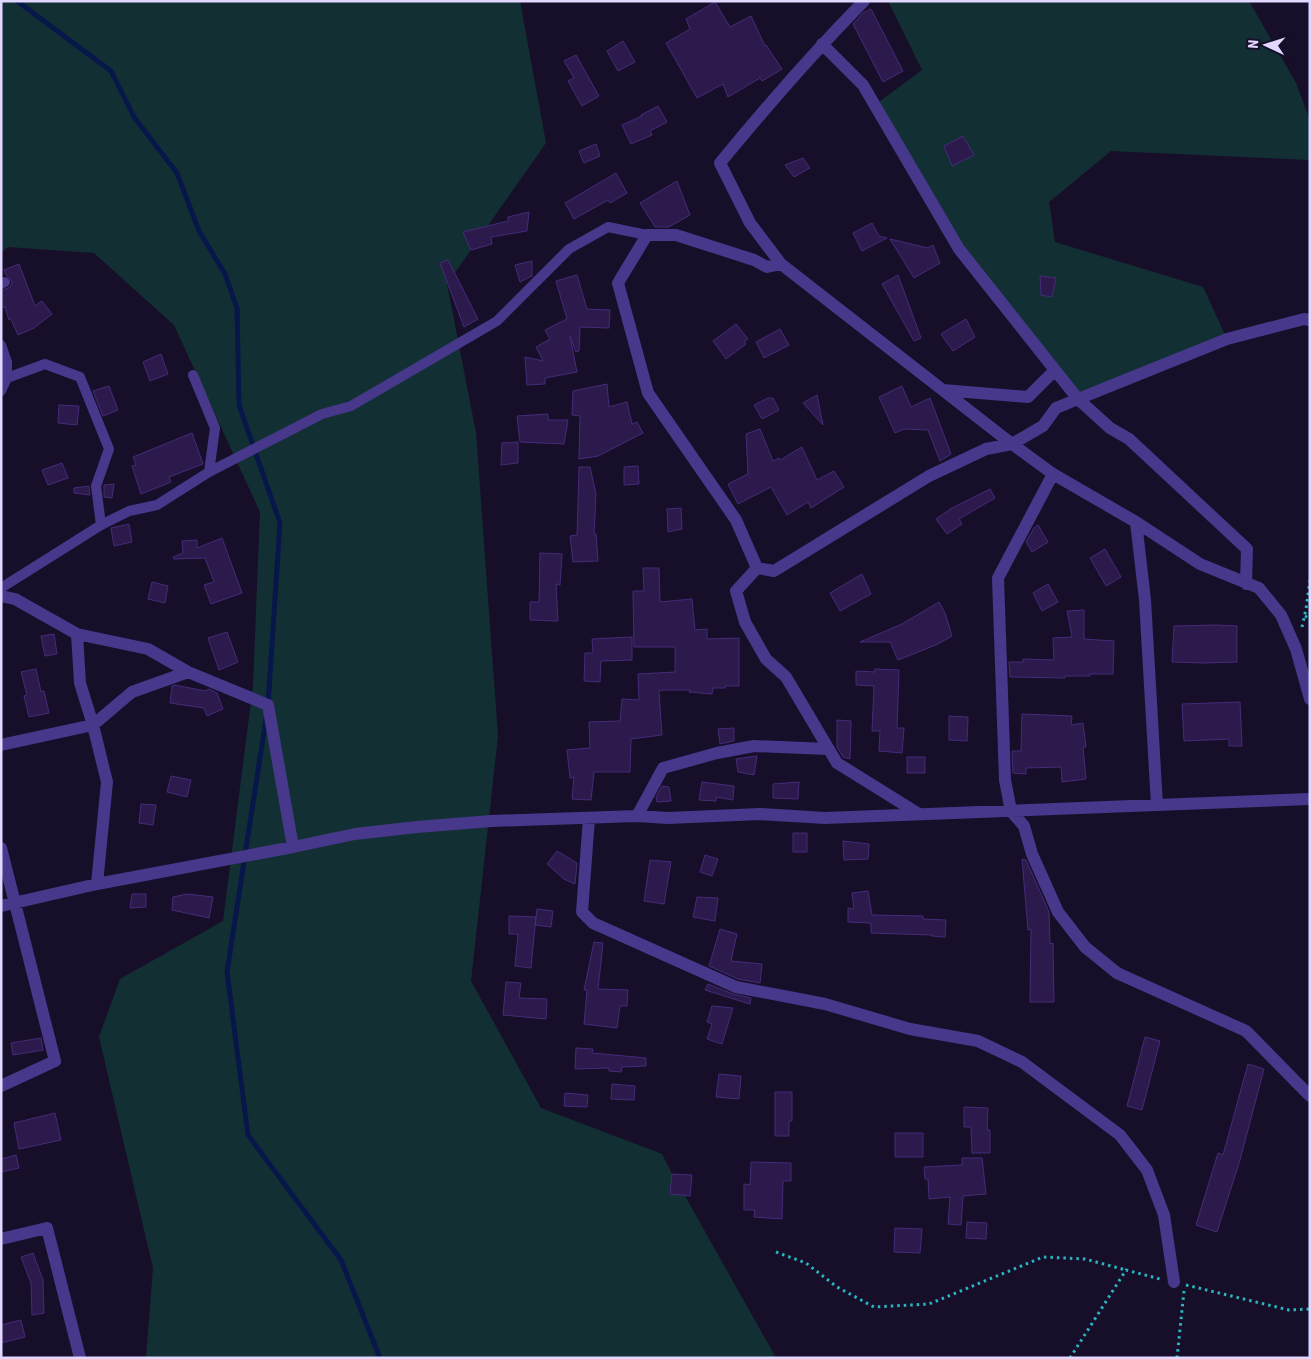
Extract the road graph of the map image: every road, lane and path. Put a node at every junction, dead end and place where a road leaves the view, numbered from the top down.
1 (864, 1) edge
2 (822, 44) junction
3 (648, 235) junction
4 (781, 264) junction
5 (1310, 320) edge
6 (1, 345) edge
7 (1055, 370) junction
8 (193, 375) dead end
9 (7, 378) junction
10 (943, 390) junction
11 (1, 391) edge
12 (1078, 399) junction
13 (1012, 444) junction
14 (209, 472) junction
15 (1053, 474) junction
16 (1136, 522) junction
17 (101, 525) junction
18 (757, 568) junction
19 (1310, 580) edge
20 (1246, 584) junction
21 (1, 588) edge
22 (1, 596) edge
23 (1305, 616) junction
24 (1310, 620) edge
25 (77, 634) junction
26 (1296, 649) junction
27 (188, 672) junction
28 (1310, 699) edge
29 (93, 725) junction
30 (1, 745) edge
31 (828, 749) junction
32 (1310, 799) edge
33 (1157, 805) junction
34 (1011, 811) junction
35 (919, 814) junction
36 (637, 816) junction
37 (589, 818) junction
38 (293, 847) junction
39 (1, 848) edge
40 (97, 884) junction
41 (15, 903) junction
42 (1, 906) edge
43 (1, 1086) edge
44 (1310, 1096) edge
45 (1, 1238) edge
46 (776, 1252) dead end
47 (1126, 1270) junction
48 (1180, 1283) junction
49 (1310, 1309) edge
50 (80, 1358) edge
51 (1070, 1358) edge
52 (1177, 1358) edge

1 - 2 street
2 - 4 street
2 - 7 street
3 - 4 street
3 - 14 lane
3 - 18 street
4 - 10 street
5 - 12 street
6 - 9 lane
7 - 10 street
7 - 12 street
8 - 14 lane
9 - 11 lane
9 - 17 lane
10 - 13 street
12 - 13 street
12 - 20 street
13 - 15 street
13 - 18 street
14 - 17 lane
15 - 16 street
15 - 34 street
16 - 20 street
16 - 33 street
17 - 21 lane
18 - 31 street
19 - 23 path
20 - 26 street
22 - 25 street
23 - 24 path
23 - 26 path
25 - 27 street
25 - 29 street
26 - 28 street
27 - 29 street
27 - 38 street
29 - 30 street
29 - 40 street
31 - 35 street
31 - 36 street
32 - 33 street
33 - 34 street
34 - 35 street
34 - 44 street
35 - 36 street
36 - 37 street
37 - 38 street
37 - 48 street
38 - 40 street
39 - 41 street
40 - 41 street
41 - 42 street
41 - 43 street
45 - 50 street
46 - 47 path
47 - 48 path
47 - 51 path
48 - 49 path
48 - 52 path

